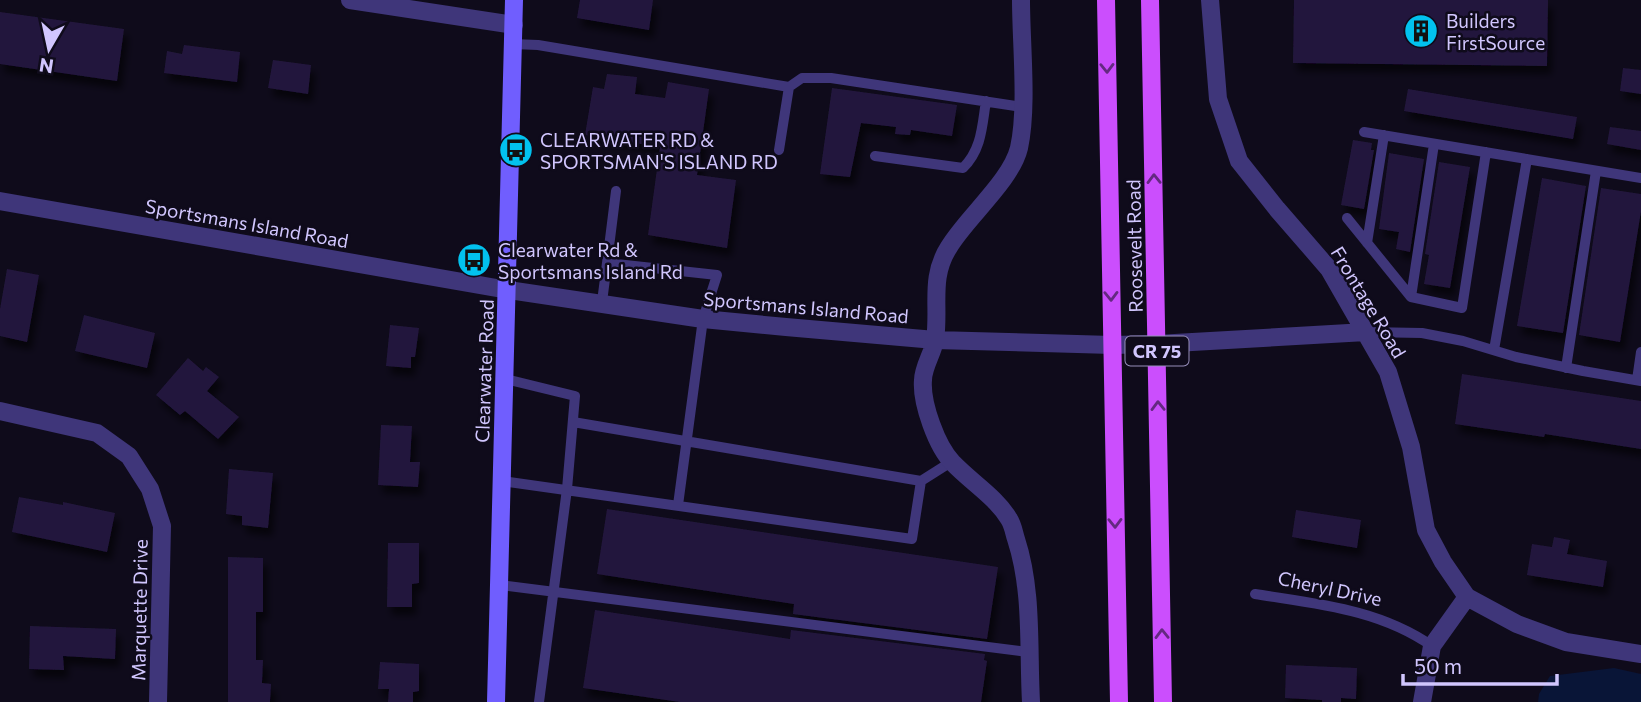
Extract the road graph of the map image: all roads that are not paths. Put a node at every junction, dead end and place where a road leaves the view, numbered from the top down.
1 (350, 0) edge
2 (514, 0) edge
3 (1021, 0) edge
4 (1106, 0) edge
5 (1150, 0) edge
6 (1210, 0) edge
7 (513, 25) junction
8 (513, 44) junction
9 (789, 87) junction
10 (986, 101) junction
11 (1022, 107) junction
12 (1364, 132) dead end
13 (1384, 135) junction
14 (1434, 144) junction
15 (779, 150) dead end
16 (1486, 152) junction
17 (875, 156) dead end
18 (1527, 159) junction
19 (1596, 171) junction
20 (1641, 178) edge
21 (616, 191) dead end
22 (0, 201) edge
23 (1347, 218) dead end
24 (1367, 243) junction
25 (607, 262) junction
26 (508, 289) junction
27 (1411, 297) junction
28 (602, 302) junction
29 (703, 319) junction
30 (1366, 331) junction
31 (935, 340) junction
32 (1157, 344) junction
33 (1112, 345) junction
34 (1494, 350) junction
35 (1641, 352) edge
36 (1566, 368) junction
37 (505, 379) junction
38 (1639, 380) edge
39 (0, 411) edge
40 (573, 422) junction
41 (688, 441) junction
42 (951, 462) junction
43 (502, 481) junction
44 (921, 481) junction
45 (567, 489) junction
46 (678, 505) junction
47 (500, 585) junction
48 (552, 593) junction
49 (1255, 594) dead end
50 (1467, 597) junction
51 (1432, 646) junction
52 (1028, 652) junction
53 (1641, 654) edge
54 (158, 702) edge
55 (496, 702) edge
56 (539, 702) edge
57 (1031, 702) edge
58 (1119, 702) edge
59 (1163, 702) edge
60 (1422, 702) edge

1 - 7 street
2 - 7 street, Clearwater Road
3 - 11 street
4 -> 33 main road, Roosevelt Road / CR 75
32 -> 5 main road, Roosevelt Road / CR 75
6 - 30 street, Frontage Road
7 - 8 street, Clearwater Road
8 - 9 lane
8 - 26 street, Clearwater Road
9 - 10 lane
9 - 15 lane
10 - 11 lane
10 - 17 lane
11 - 31 street
12 - 13 lane
13 - 14 lane
13 - 24 lane
14 - 16 lane
14 - 27 lane
16 - 18 lane
16 - 27 lane
18 - 19 lane
18 - 34 lane
19 - 20 lane
19 - 36 lane
21 - 25 lane
22 - 26 street, Sportsmans Island Road
23 - 24 lane
24 - 27 lane
25 - 28 lane
25 - 29 lane
26 - 28 street, Sportsmans Island Road
26 - 37 street, Clearwater Road
28 - 29 street, Sportsmans Island Road
29 - 31 street, Sportsmans Island Road
29 - 41 lane
30 - 32 street, Sportsmans Island Road
30 - 34 lane
30 - 50 street, Frontage Road
31 - 33 street, Sportsmans Island Road
31 - 42 street
32 - 33 street, Sportsmans Island Road
59 -> 32 main road, Roosevelt Road / CR 75
33 -> 58 main road, Roosevelt Road / CR 75
34 - 36 lane
35 - 38 lane
36 - 38 lane
37 - 40 lane
37 - 43 street, Clearwater Road
39 - 54 street, Marquette Drive
40 - 41 lane
40 - 45 lane
41 - 44 lane
41 - 46 lane
42 - 44 lane
42 - 52 street
43 - 45 lane
43 - 47 street, Clearwater Road
44 - 46 lane
45 - 46 lane
45 - 48 lane
47 - 48 lane
47 - 55 street, Clearwater Road
48 - 52 lane
48 - 56 lane
49 - 51 lane, Cheryl Drive
50 - 51 street
50 - 53 street
51 - 60 street
52 - 57 street

